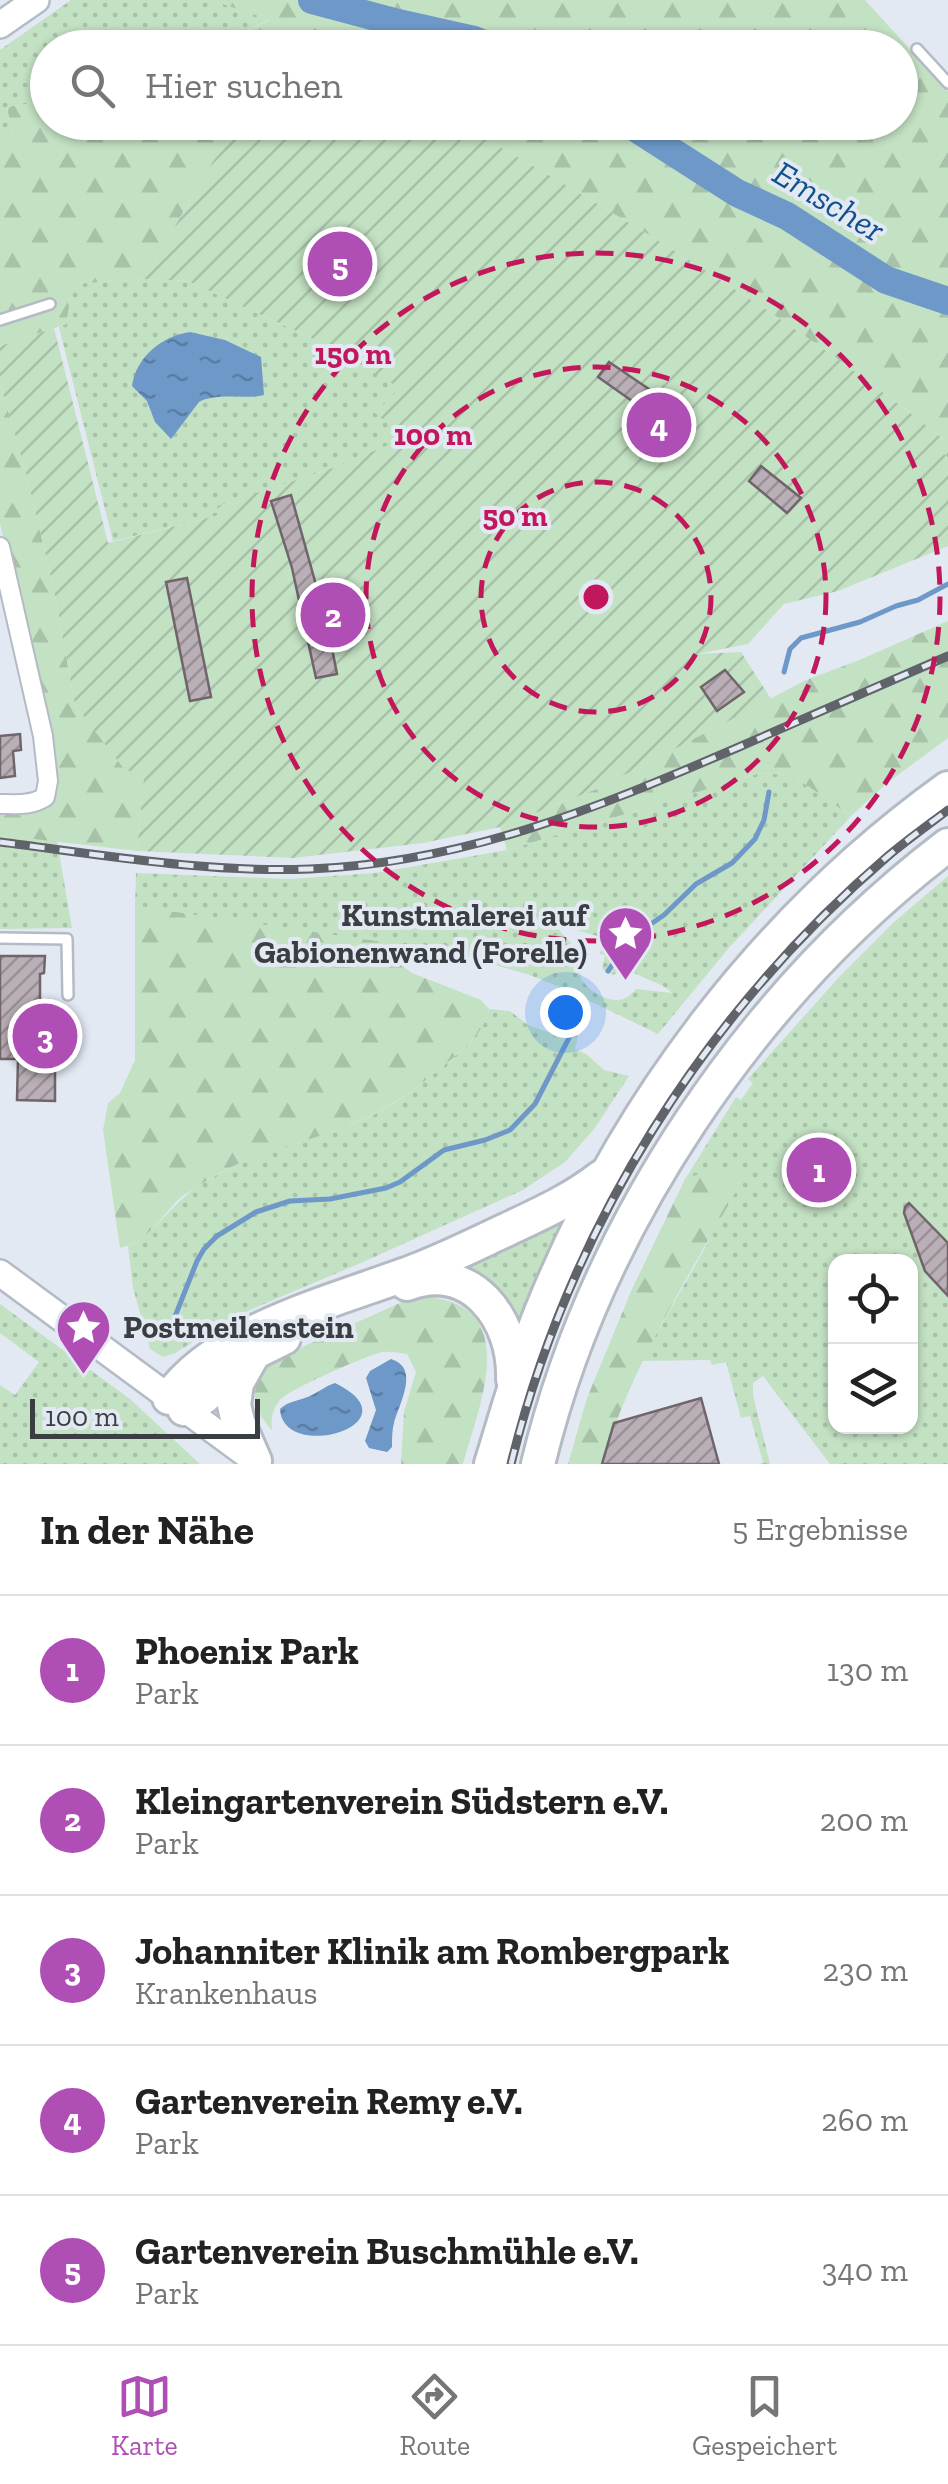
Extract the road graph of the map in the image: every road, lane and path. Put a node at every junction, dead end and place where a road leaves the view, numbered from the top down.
1 (36, 0) edge
2 (0, 24) edge
3 (918, 51) edge
4 (948, 83) edge
5 (50, 304) dead end
6 (0, 320) edge
7 (0, 547) edge
8 (948, 788) edge
9 (0, 804) edge
10 (948, 845) edge
11 (0, 938) edge
12 (68, 995) dead end
13 (608, 1171) junction
14 (0, 1273) edge
15 (254, 1353) junction
16 (512, 1396) junction
17 (177, 1404) junction
18 (257, 1462) edge
19 (492, 1464) edge
20 (538, 1464) edge

1 - 2 main road
3 - 4 lane
5 - 6 lane
7 - 9 street
8 - 13 highway
10 - 20 highway
11 - 12 lane
13 - 16 highway
13 - 17 highway
14 - 17 main road
15 - 16 highway
15 - 17 highway
15 - 18 highway
16 - 19 highway
17 - 18 main road

